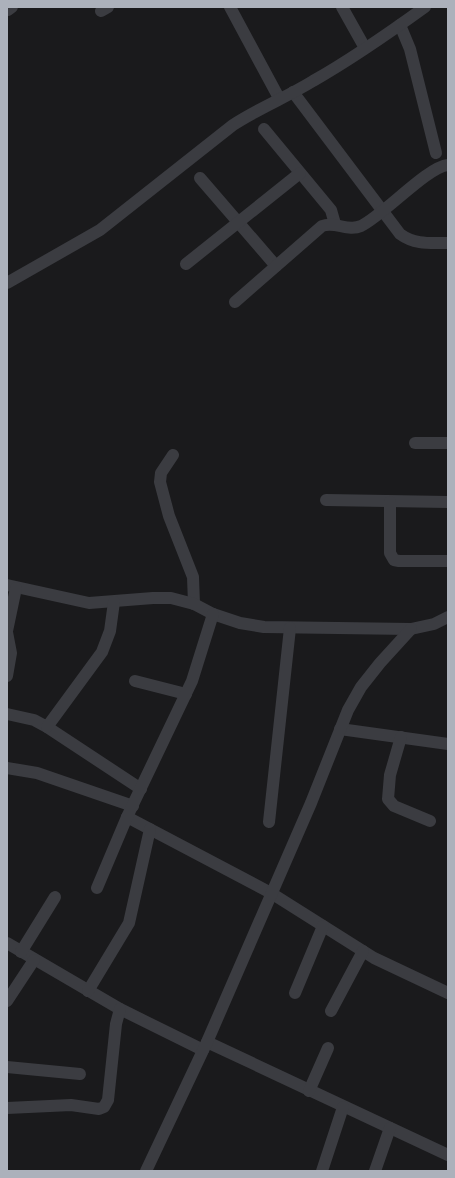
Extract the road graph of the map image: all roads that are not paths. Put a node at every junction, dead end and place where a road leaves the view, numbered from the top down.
1 (230, 7) edge
2 (342, 7) edge
3 (425, 7) edge
4 (400, 26) junction
5 (365, 48) junction
6 (293, 92) junction
7 (279, 98) junction
8 (264, 129) dead end
9 (436, 153) dead end
10 (448, 165) edge
11 (300, 173) junction
12 (200, 178) dead end
13 (380, 207) junction
14 (238, 223) junction
15 (335, 224) junction
16 (448, 243) edge
17 (186, 264) dead end
18 (276, 266) junction
19 (7, 283) edge
20 (235, 302) dead end
21 (415, 443) dead end
22 (448, 443) edge
23 (173, 455) dead end
24 (326, 500) dead end
25 (390, 502) junction
26 (448, 502) edge
27 (448, 561) edge
28 (12, 587) edge
29 (114, 602) junction
30 (194, 604) junction
31 (213, 614) junction
32 (448, 617) edge
33 (290, 628) junction
34 (411, 630) junction
35 (7, 631) edge
36 (7, 676) edge
37 (135, 681) dead end
38 (186, 694) junction
39 (7, 714) edge
40 (47, 727) junction
41 (340, 729) junction
42 (401, 738) junction
43 (448, 744) edge
44 (7, 768) edge
45 (141, 789) junction
46 (133, 806) junction
47 (127, 817) junction
48 (430, 821) dead end
49 (269, 822) dead end
50 (150, 829) junction
51 (96, 888) dead end
52 (271, 893) junction
53 (55, 896) dead end
54 (323, 926) junction
55 (7, 944) edge
56 (21, 952) junction
57 (363, 952) junction
58 (34, 960) junction
59 (88, 991) junction
60 (294, 993) dead end
61 (448, 993) edge
62 (7, 1001) edge
63 (120, 1009) junction
64 (331, 1011) dead end
65 (205, 1046) junction
66 (328, 1048) dead end
67 (7, 1067) edge
68 (80, 1074) dead end
69 (309, 1091) junction
70 (343, 1107) junction
71 (7, 1108) edge
72 (390, 1128) junction
73 (448, 1155) edge
74 (146, 1171) edge
75 (322, 1171) edge
76 (375, 1171) edge

1 - 7 street
2 - 5 street
3 - 4 street
4 - 5 street
4 - 9 street
5 - 6 street
6 - 7 street
6 - 13 street
7 - 19 street
8 - 11 street
10 - 13 street
11 - 14 street
11 - 15 street
12 - 14 street
13 - 15 street
13 - 16 street
14 - 17 street
14 - 18 street
15 - 18 street
18 - 20 street
21 - 22 street
23 - 30 street
24 - 25 street
25 - 26 street
25 - 27 street
28 - 29 street
28 - 35 street
29 - 30 street
29 - 40 street
30 - 31 street
31 - 33 street
31 - 38 street
32 - 34 street
33 - 34 street
33 - 49 street
34 - 41 street
35 - 36 street
37 - 38 street
38 - 45 street
39 - 40 street
40 - 45 street
41 - 42 street
41 - 52 street
42 - 43 street
42 - 48 street
44 - 46 street
45 - 46 street
46 - 47 street
47 - 50 street
47 - 51 street
50 - 52 street
50 - 59 street
52 - 54 street
52 - 65 street
53 - 56 street
54 - 57 street
54 - 60 street
55 - 56 street
56 - 58 street
57 - 61 street
57 - 64 street
58 - 59 street
58 - 62 street
59 - 63 street
63 - 65 street
63 - 71 street
65 - 69 street
65 - 74 street
66 - 69 street
67 - 68 street
69 - 70 street
70 - 72 street
70 - 75 street
72 - 73 street
72 - 76 street

